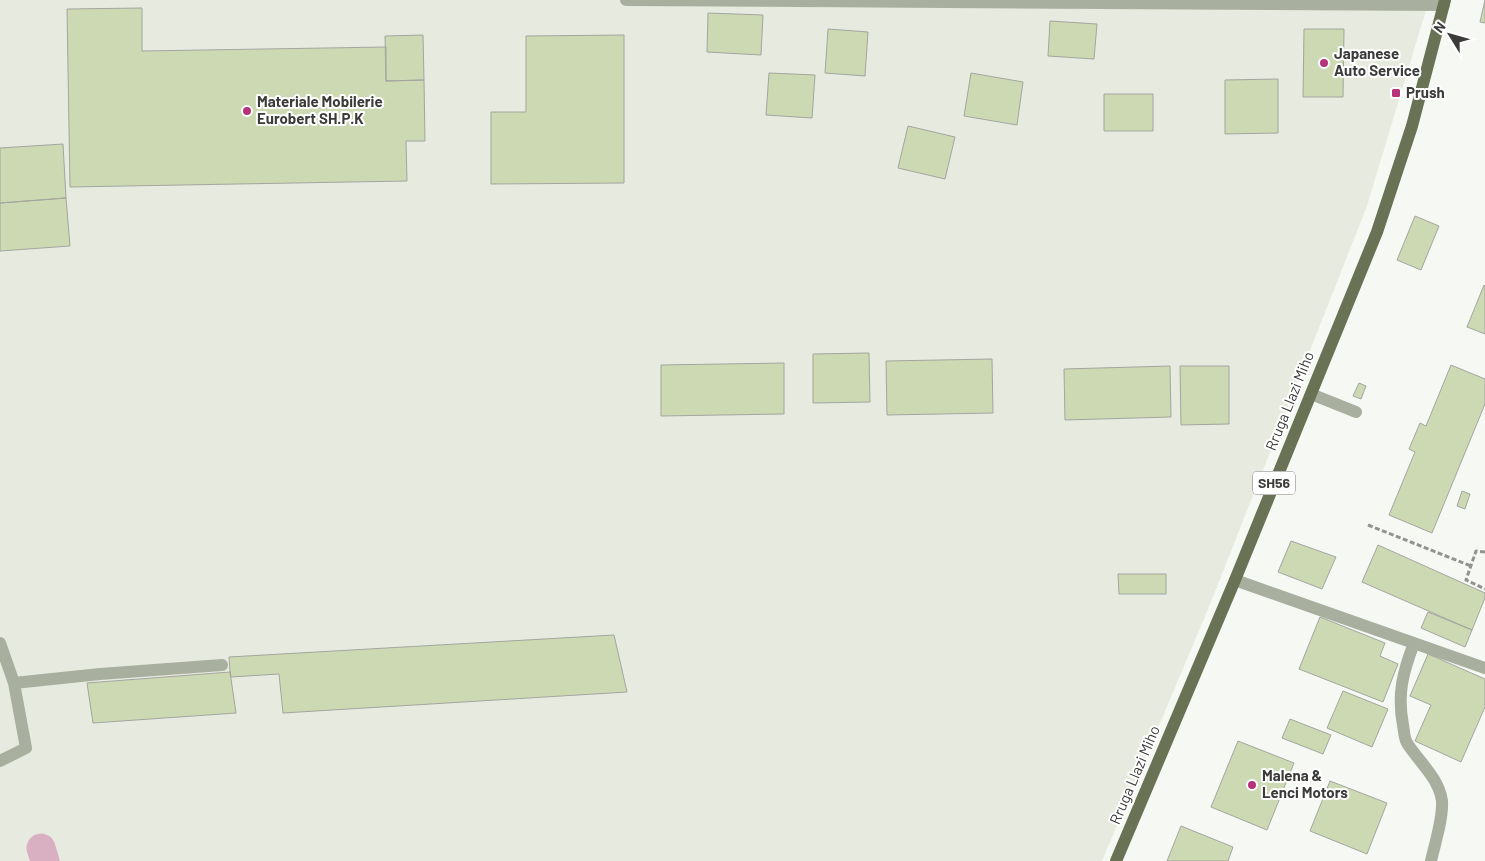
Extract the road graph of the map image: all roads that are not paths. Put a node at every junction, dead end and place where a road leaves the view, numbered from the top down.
1 (626, 0) edge
2 (1445, 3) edge
3 (1311, 394) junction
4 (1356, 412) dead end
5 (1235, 580) junction
6 (0, 643) edge
7 (1414, 643) junction
8 (222, 664) dead end
9 (1485, 668) edge
10 (14, 684) junction
11 (0, 761) edge
12 (1116, 861) edge
13 (1431, 861) edge

1 - 2 street
2 - 3 main road, Rruga Llazi Miho / SH56
3 - 4 street
3 - 5 main road, Rruga Llazi Miho / SH56
5 - 7 street
5 - 12 main road, Rruga Llazi Miho / SH56
6 - 10 street
7 - 9 street
7 - 13 street
8 - 10 street
10 - 11 street

